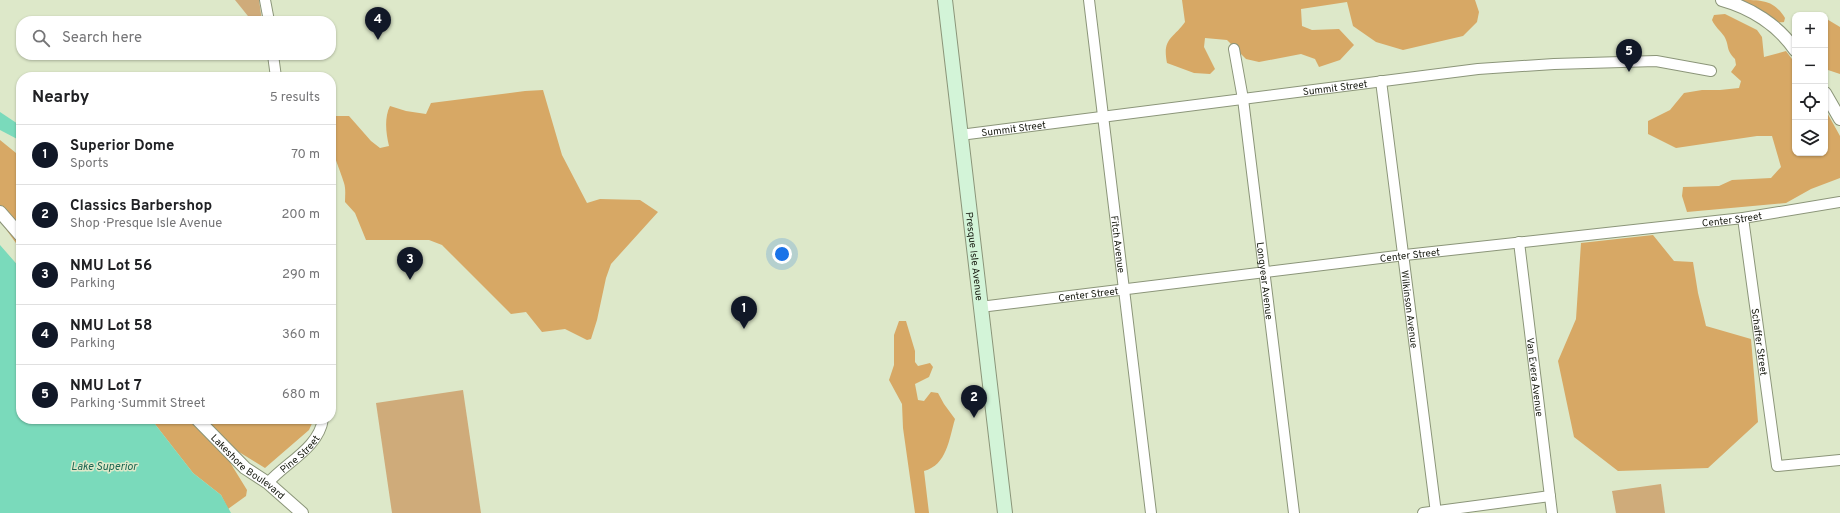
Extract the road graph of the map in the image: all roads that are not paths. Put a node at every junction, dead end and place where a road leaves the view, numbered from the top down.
1 (266, 0) edge
2 (945, 0) edge
3 (1089, 0) edge
4 (1722, 0) edge
5 (268, 16) edge
6 (1794, 48) edge
7 (1234, 49) dead end
8 (274, 60) edge
9 (1711, 71) dead end
10 (275, 72) edge
11 (1382, 81) junction
12 (1828, 98) edge
13 (1243, 99) junction
14 (1103, 117) junction
15 (1840, 119) edge
16 (960, 135) junction
17 (1840, 202) edge
18 (0, 212) edge
19 (1744, 218) junction
20 (16, 230) edge
21 (1519, 242) junction
22 (1405, 255) junction
23 (1264, 272) junction
24 (1124, 289) junction
25 (980, 306) junction
26 (202, 424) edge
27 (322, 424) edge
28 (1840, 460) edge
29 (268, 483) junction
30 (1550, 496) junction
31 (1436, 512) edge
32 (302, 513) edge
33 (1005, 513) edge
34 (1151, 513) edge
35 (1294, 513) edge
36 (1423, 513) edge
37 (1552, 513) edge

1 - 5 street
2 - 16 main road, Presque Isle Avenue
3 - 14 street, Fitch Avenue
4 - 6 street
7 - 13 street, Longyear Avenue
8 - 10 street
9 - 11 street, Summit Street
11 - 13 street, Summit Street
11 - 22 street, Wilkinson Avenue
12 - 15 street
13 - 14 street, Summit Street
13 - 23 street, Longyear Avenue
14 - 16 street, Summit Street
14 - 24 street, Fitch Avenue
16 - 25 main road, Presque Isle Avenue
17 - 19 street, Center Street
18 - 20 street
19 - 21 street, Center Street
19 - 28 street, Schaffer Street
21 - 22 street, Center Street
21 - 30 street, Van Evera Avenue
22 - 23 street, Center Street
22 - 31 street, Wilkinson Avenue
23 - 24 street, Center Street
23 - 35 street, Longyear Avenue
24 - 25 street, Center Street
24 - 34 street, Fitch Avenue
25 - 33 main road, Presque Isle Avenue
26 - 29 street, Lakeshore Boulevard
27 - 29 street, Pine Street
29 - 32 street, Lakeshore Boulevard
30 - 31 street
30 - 37 street, Van Evera Avenue
31 - 36 street

